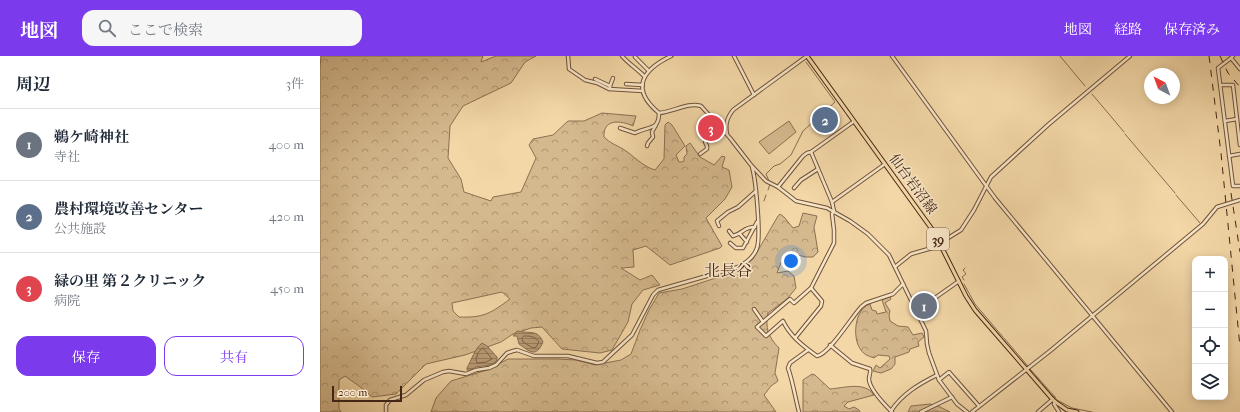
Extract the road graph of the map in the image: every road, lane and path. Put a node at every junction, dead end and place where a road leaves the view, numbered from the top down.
1 (569, 56) edge
2 (622, 56) edge
3 (671, 56) edge
4 (734, 56) edge
5 (807, 56) edge
6 (892, 56) edge
7 (1130, 56) edge
8 (635, 57) dead end
9 (1231, 57) edge
10 (1240, 69) edge
11 (648, 70) junction
12 (644, 76) junction
13 (612, 78) dead end
14 (595, 79) dead end
15 (626, 84) dead end
16 (643, 85) junction
17 (1221, 86) junction
18 (610, 88) junction
19 (643, 91) junction
20 (754, 95) junction
21 (1240, 99) edge
22 (1235, 100) junction
23 (659, 113) junction
24 (1237, 119) junction
25 (1225, 121) junction
26 (854, 122) junction
27 (656, 125) junction
28 (620, 128) dead end
29 (722, 129) junction
30 (1239, 130) edge
31 (730, 138) junction
32 (1240, 145) edge
33 (647, 146) dead end
34 (811, 152) junction
35 (700, 154) dead end
36 (1240, 154) edge
37 (1229, 156) junction
38 (885, 164) junction
39 (751, 165) junction
40 (818, 169) junction
41 (986, 185) junction
42 (1239, 186) edge
43 (778, 187) junction
44 (794, 188) dead end
45 (756, 191) junction
46 (1240, 200) edge
47 (832, 202) junction
48 (834, 211) junction
49 (758, 221) junction
50 (719, 226) dead end
51 (755, 227) junction
52 (728, 231) dead end
53 (740, 234) junction
54 (747, 242) junction
55 (730, 243) dead end
56 (940, 243) junction
57 (896, 266) junction
58 (959, 281) junction
59 (903, 284) junction
60 (811, 288) junction
61 (932, 300) dead end
62 (754, 309) dead end
63 (1092, 316) junction
64 (763, 322) junction
65 (795, 338) junction
66 (830, 345) junction
67 (808, 350) junction
68 (1026, 369) junction
69 (937, 375) junction
70 (939, 380) junction
71 (952, 397) junction
72 (1054, 400) junction
73 (979, 406) junction
74 (891, 411) edge
75 (386, 412) edge
76 (799, 412) edge
77 (921, 412) edge
78 (967, 412) edge
79 (972, 412) edge
80 (1038, 412) edge
81 (1060, 412) edge
82 (1077, 412) edge
83 (1172, 412) edge

1 - 18 street
2 - 12 street
3 - 11 street
4 - 20 street
5 - 20 street
5 - 26 main road, 仙台岩沼線 / 39
6 - 41 street
7 - 41 street
8 - 11 street
9 - 10 street
9 - 17 street
11 - 12 street
12 - 16 street
13 - 18 street
14 - 18 street
15 - 16 street
16 - 19 street
17 - 22 street
17 - 25 street
18 - 19 street
19 - 23 street
20 - 31 street
21 - 22 street
22 - 24 street
23 - 27 street
23 - 29 street
24 - 25 street
24 - 30 street
25 - 37 street
26 - 34 street
26 - 38 main road, 仙台岩沼線 / 39
27 - 28 street
27 - 33 street
29 - 31 street
29 - 35 street
30 - 32 street
31 - 39 street
34 - 40 street
34 - 43 street
36 - 37 street
37 - 42 street
38 - 47 street
38 - 56 main road, 仙台岩沼線 / 39
39 - 43 street
39 - 45 street
40 - 44 street
40 - 47 street
41 - 56 street
41 - 63 street
43 - 48 street
45 - 49 street
45 - 50 street
46 - 63 street
47 - 48 street
48 - 57 street
48 - 60 street
49 - 51 street
49 - 75 street
51 - 53 street
51 - 54 street
52 - 53 street
53 - 54 street
54 - 55 street
56 - 57 street
56 - 58 main road, 仙台岩沼線 / 39
57 - 59 street
58 - 61 street
58 - 68 main road, 仙台岩沼線 / 39
59 - 66 street
59 - 69 street
60 - 64 street
60 - 65 street
62 - 64 street
63 - 68 street
63 - 83 street
64 - 65 street
65 - 67 street
66 - 67 street
66 - 74 street
67 - 76 street
68 - 72 main road, 仙台岩沼線 / 39
68 - 73 street
69 - 70 street
69 - 74 street
70 - 71 street
70 - 73 street
71 - 77 street
71 - 78 street
72 - 80 street
72 - 81 street
72 - 82 main road, 仙台岩沼線 / 39
73 - 79 street

